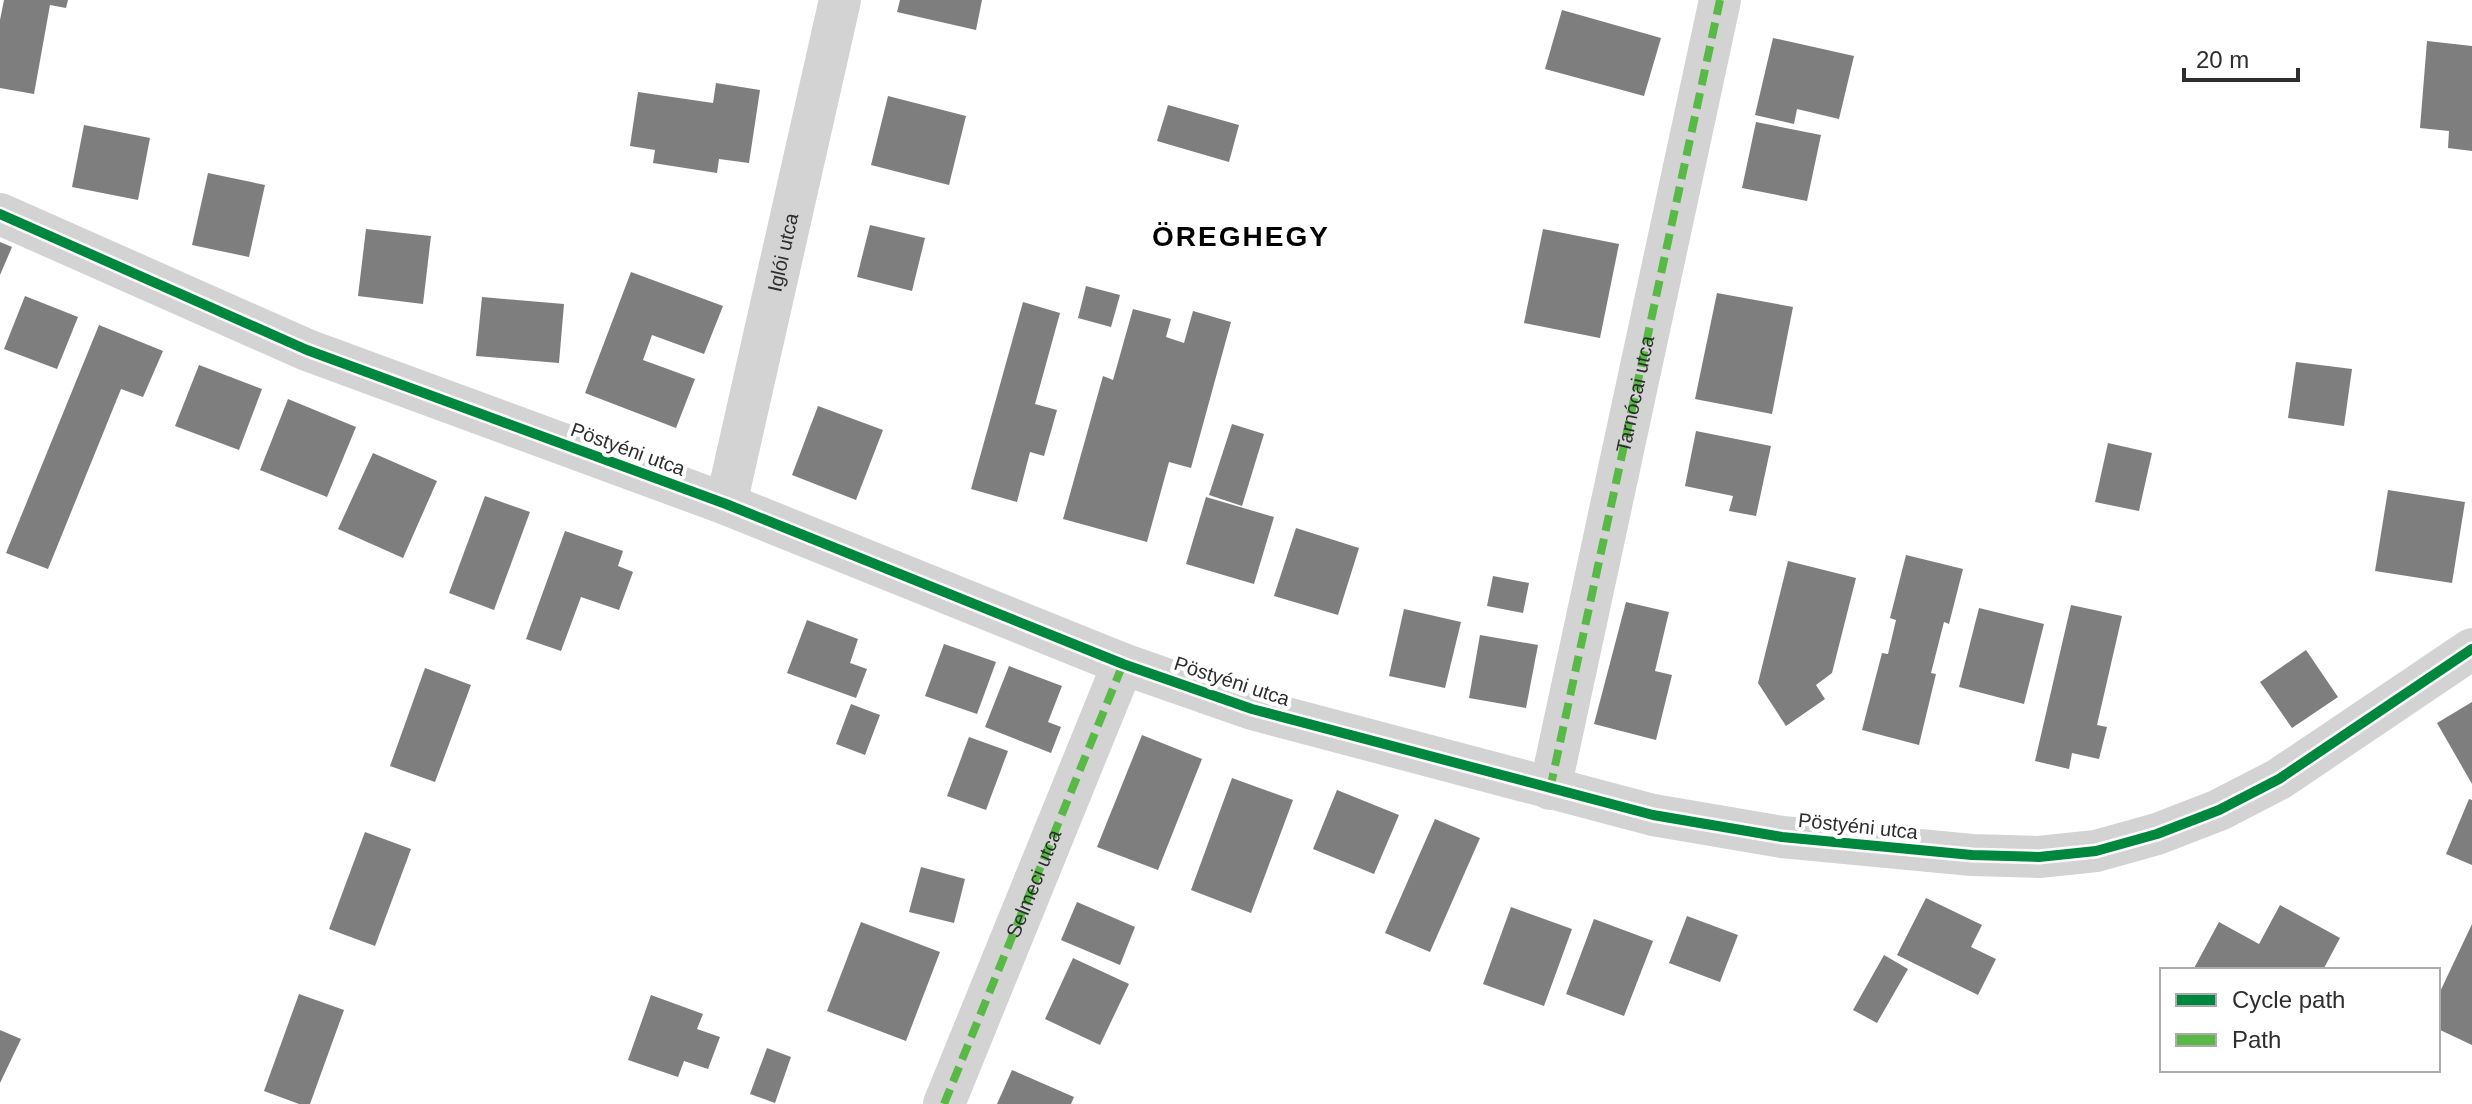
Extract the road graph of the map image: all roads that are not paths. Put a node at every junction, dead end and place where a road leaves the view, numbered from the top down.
1 (840, 0) edge
2 (1720, 0) edge
3 (0, 214) edge
4 (726, 504) junction
5 (2472, 649) edge
6 (1123, 664) junction
7 (1550, 789) junction
8 (944, 1104) edge

1 - 4 street, Iglói utca
2 - 7 street, Tarnócai utca
3 - 4 street, Pöstyéni utca
4 - 6 street, Pöstyéni utca
5 - 7 street, Pöstyéni utca
6 - 7 street, Pöstyéni utca
6 - 8 street, Selmeci utca

